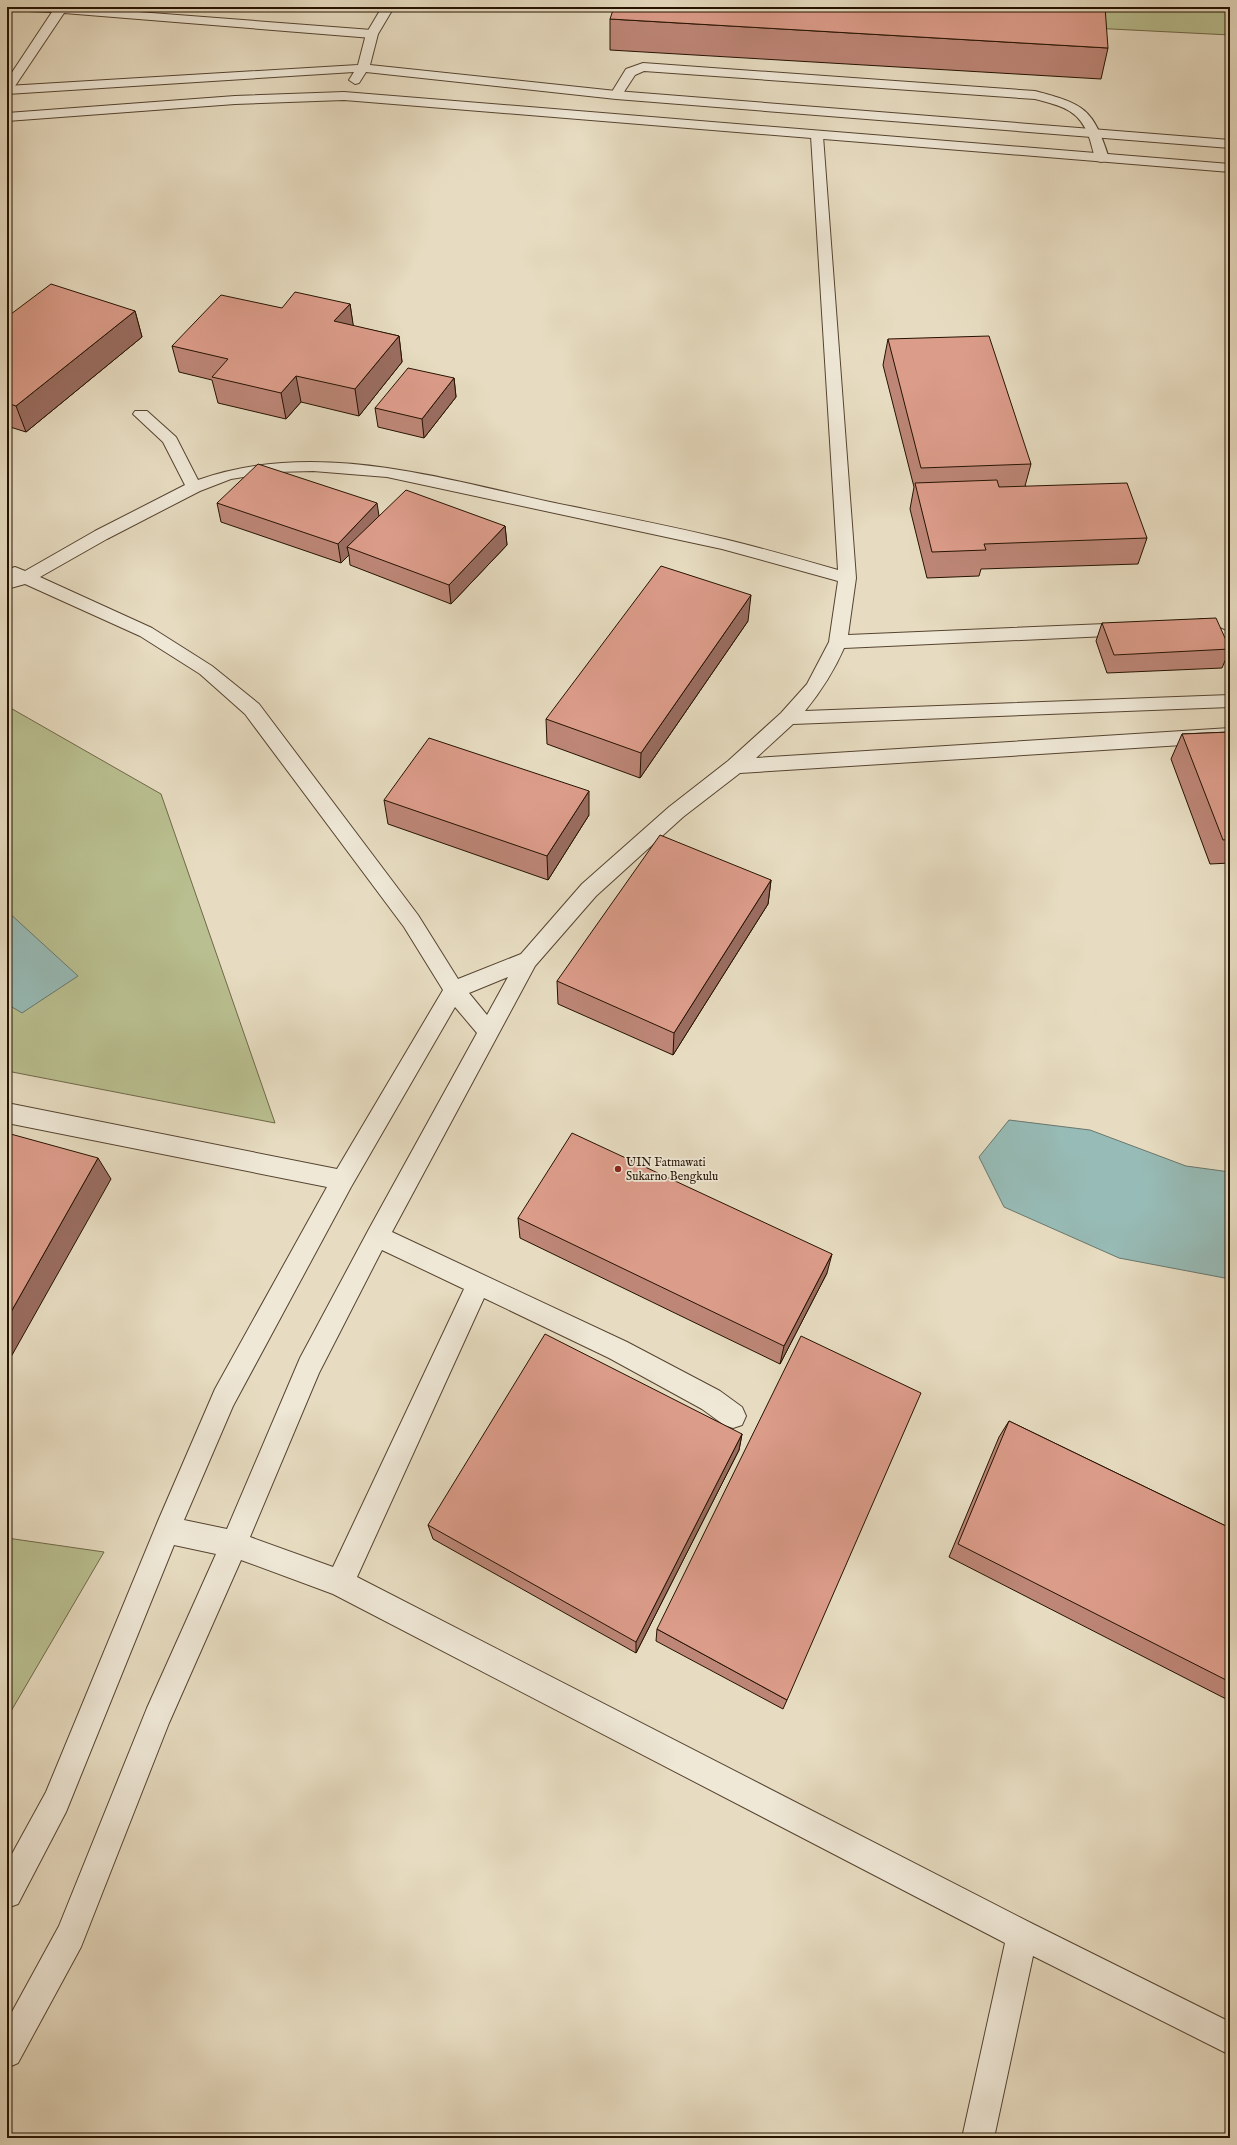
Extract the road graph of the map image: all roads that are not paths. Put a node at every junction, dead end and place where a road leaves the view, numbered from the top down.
1 (28, 7) edge
2 (388, 7) edge
3 (61, 8) edge
4 (372, 34) junction
5 (363, 68) junction
6 (7, 90) edge
7 (616, 95) junction
8 (344, 96) junction
9 (7, 117) edge
10 (1095, 134) junction
11 (817, 136) junction
12 (1230, 144) edge
13 (1102, 158) junction
14 (1230, 168) edge
15 (141, 414) dead end
16 (194, 487) junction
17 (7, 570) edge
18 (26, 578) junction
19 (847, 578) junction
20 (7, 584) edge
21 (1187, 626) edge
22 (1147, 628) edge
23 (838, 642) junction
24 (1230, 647) edge
25 (1230, 701) edge
26 (788, 718) junction
27 (1230, 735) edge
28 (735, 766) junction
29 (528, 960) junction
30 (454, 990) junction
31 (488, 1031) junction
32 (7, 1113) edge
33 (343, 1180) junction
34 (377, 1236) junction
35 (478, 1285) junction
36 (733, 1416) dead end
37 (167, 1530) junction
38 (234, 1544) junction
39 (340, 1583) junction
40 (7, 1893) edge
41 (1022, 1935) junction
42 (1230, 2039) edge
43 (7, 2052) edge
44 (978, 2138) edge

1 - 3 street
2 - 4 street
3 - 4 street
3 - 6 street
4 - 5 street
5 - 6 street
5 - 7 street
5 - 8 street
7 - 10 street
7 - 10 street
8 - 9 street
8 - 11 street
10 - 12 street
10 - 13 street
11 - 13 street
11 - 19 street
13 - 14 street
15 - 16 street
16 - 18 street
16 - 19 street
17 - 18 street
18 - 20 street
18 - 30 street
19 - 23 street
21 - 24 street
22 - 23 street
23 - 26 street
25 - 26 street
26 - 28 street
27 - 28 street
28 - 29 street
29 - 30 street
29 - 31 street
30 - 31 street
30 - 33 street
31 - 34 street
32 - 33 street
33 - 37 street
34 - 35 street
34 - 38 street
35 - 36 street
35 - 39 street
37 - 38 street
37 - 40 street
38 - 39 street
38 - 43 street
39 - 41 street
41 - 42 street
41 - 44 street

